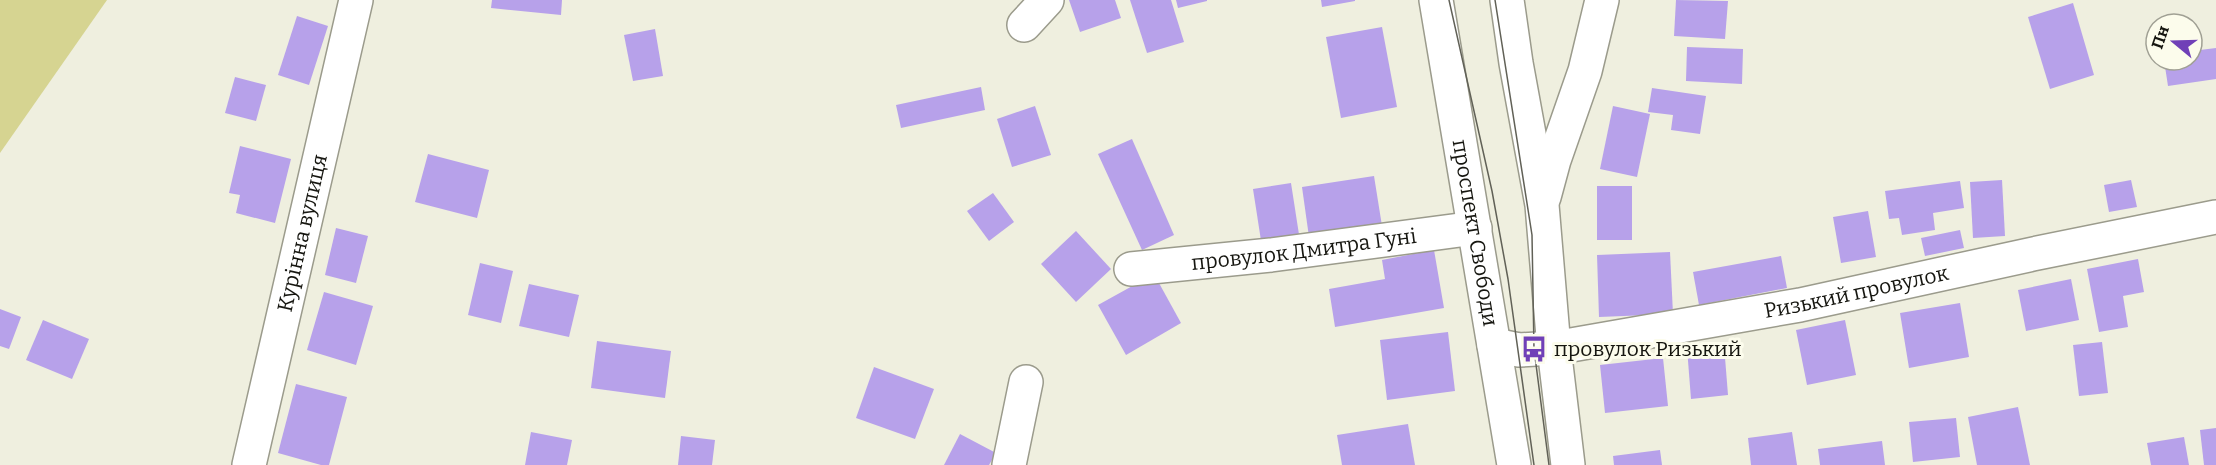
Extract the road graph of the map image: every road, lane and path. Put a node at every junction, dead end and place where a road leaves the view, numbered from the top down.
1 (356, 0) edge
2 (1047, 0) edge
3 (1436, 0) edge
4 (1507, 0) edge
5 (1602, 0) edge
6 (1024, 25) dead end
7 (1542, 205) junction
8 (2216, 217) edge
9 (1475, 228) junction
10 (1131, 270) dead end
11 (1494, 345) junction
12 (1554, 348) junction
13 (1026, 382) dead end
14 (249, 465) edge
15 (1009, 465) edge
16 (1514, 465) edge
17 (1568, 465) edge

1 - 14 street, Курінна вулиця
2 - 6 street
3 - 9 street, проспект Свободи
4 - 7 street
5 - 7 street
7 - 12 street
8 - 12 street, Ризький провулок
9 - 10 street, провулок Дмитра Гуні
9 - 11 street, проспект Свободи
11 - 12 street, Ризький провулок
11 - 16 street, проспект Свободи
12 - 17 street
13 - 15 street

